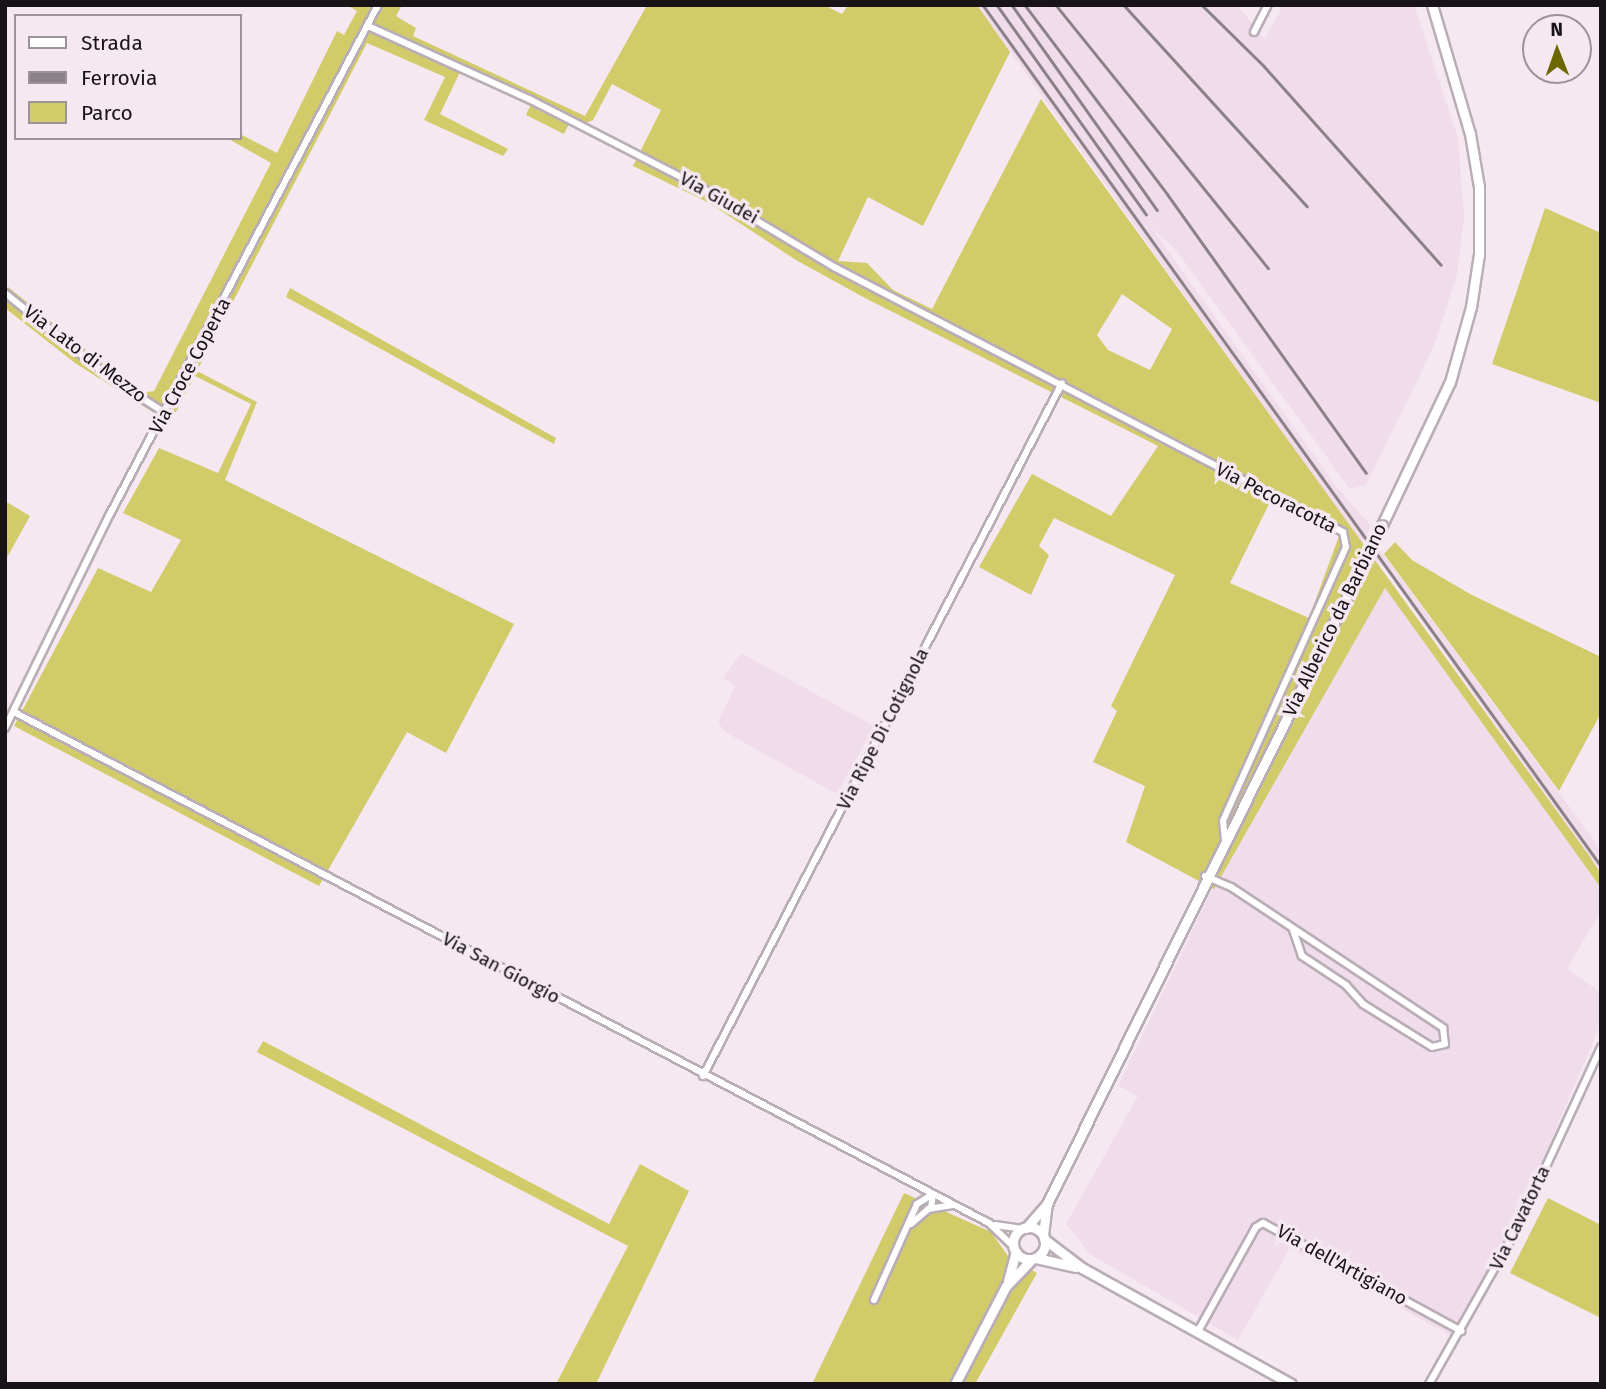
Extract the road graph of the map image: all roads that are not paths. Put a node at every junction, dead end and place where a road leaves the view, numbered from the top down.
1 (378, 5) edge
2 (1268, 5) edge
3 (1432, 5) edge
4 (368, 26) junction
5 (1254, 33) dead end
6 (5, 293) edge
7 (1062, 383) junction
8 (165, 413) junction
9 (10, 715) edge
10 (5, 728) edge
11 (1225, 839) junction
12 (1205, 876) junction
13 (1293, 930) junction
14 (1601, 1047) edge
15 (703, 1076) junction
16 (913, 1183) junction
17 (933, 1194) junction
18 (917, 1204) junction
19 (1047, 1204) junction
20 (955, 1205) junction
21 (931, 1208) junction
22 (989, 1223) junction
23 (909, 1225) junction
24 (1024, 1228) junction
25 (1044, 1237) junction
26 (1015, 1249) junction
27 (1034, 1258) junction
28 (1082, 1268) junction
29 (1006, 1286) junction
30 (874, 1300) dead end
31 (1461, 1331) junction
32 (1197, 1333) junction
33 (955, 1384) edge
34 (1291, 1384) edge
35 (1429, 1384) edge

1 - 4 street, Via Croce Coperta
2 - 5 street
3 - 11 main road, Via Alberico da Barbiano, bridge
4 - 7 street, Via Giudei
4 - 8 street, Via Croce Coperta
6 - 8 street, Via Lato di Mezzo
7 - 11 street, Via Pecoracotta
7 - 15 street, Via Ripe Di Cotignola
8 - 9 street, Via Croce Coperta
9 - 10 street, Via Croce Coperta
9 - 15 street, Via San Giorgio
11 - 12 main road, Via Alberico da Barbiano
12 - 13 street
12 - 19 main road, Via Alberico da Barbiano
13 - 13 street
14 - 31 street, Via Cavatorta
15 - 16 street, Via San Giorgio
16 - 17 street, Via San Giorgio
16 - 18 street
17 - 18 street
17 - 20 street, Via San Giorgio
17 - 21 street
18 - 23 street
19 - 24 main road, Via Alberico da Barbiano
19 - 25 main road, Via Alberico da Barbiano
20 - 21 street
20 - 22 street, Via San Giorgio
21 - 23 street
22 - 24 street, Via San Giorgio
22 - 26 street, Via San Giorgio
23 - 30 street
24 - 25 main road
24 - 26 main road
25 - 27 main road
25 - 28 main road
26 - 27 main road
26 - 29 main road
27 - 28 main road
27 - 29 main road
28 - 32 main road
29 - 33 main road
31 - 32 street, Via dell'Artigiano
31 - 35 street, Via Cavatorta
32 - 34 main road

